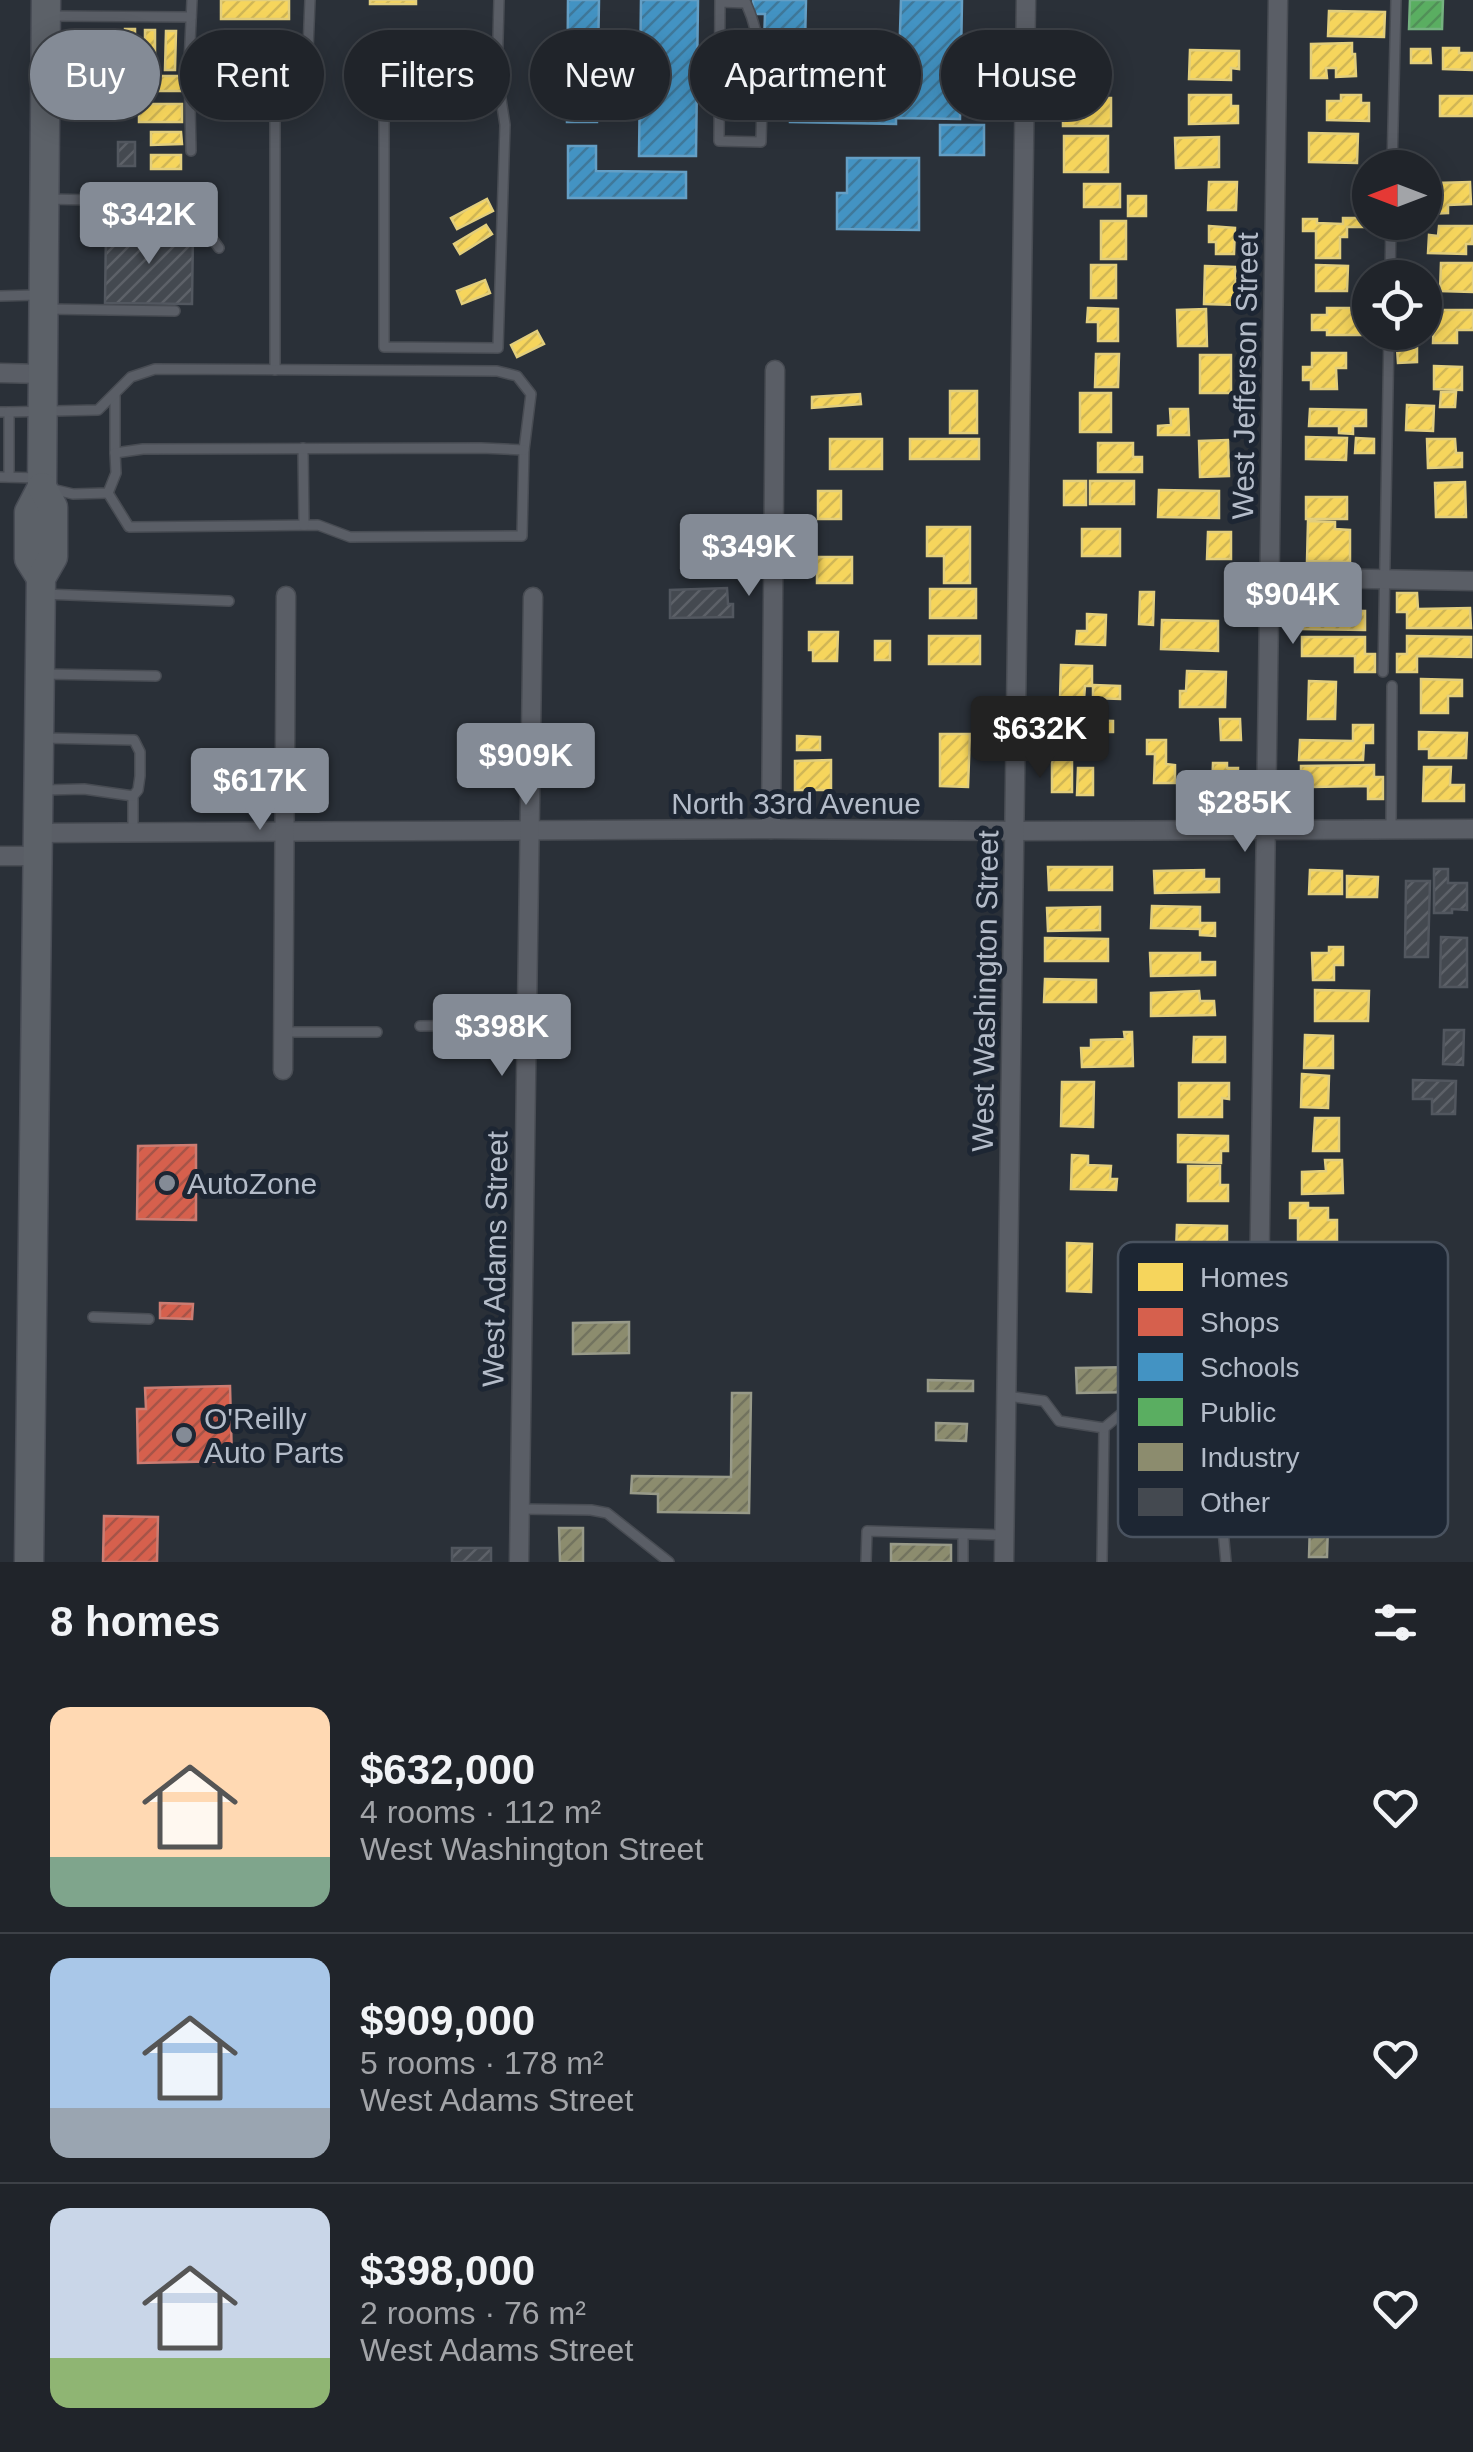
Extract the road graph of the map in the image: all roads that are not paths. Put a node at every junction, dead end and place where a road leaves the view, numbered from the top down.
1 (192, 0) edge
2 (310, 0) edge
3 (499, 0) edge
4 (1026, 0) edge
5 (1278, 0) edge
6 (1396, 0) edge
7 (720, 1) edge
8 (45, 8) edge
9 (191, 16) junction
10 (190, 30) edge
11 (309, 30) edge
12 (499, 30) edge
13 (498, 80) joint
14 (190, 120) edge
15 (275, 120) edge
16 (1392, 150) edge
17 (191, 151) dead end
18 (44, 199) junction
19 (219, 248) dead end
20 (0, 296) edge
21 (43, 302) junction
22 (175, 311) dead end
23 (1389, 350) edge
24 (274, 370) junction
25 (774, 370) dead end
26 (0, 374) edge
27 (43, 374) junction
28 (115, 395) junction
29 (43, 411) junction
30 (4, 412) edge
31 (303, 448) junction
32 (524, 450) junction
33 (115, 452) junction
34 (4, 477) edge
35 (42, 482) junction
36 (108, 493) junction
37 (304, 525) junction
38 (1270, 578) junction
39 (1385, 580) junction
40 (1473, 581) edge
41 (40, 586) junction
42 (286, 596) dead end
43 (533, 598) dead end
44 (229, 601) dead end
45 (1383, 672) dead end
46 (39, 674) junction
47 (156, 676) dead end
48 (1392, 686) dead end
49 (38, 738) junction
50 (37, 790) junction
51 (133, 796) junction
52 (771, 828) junction
53 (1473, 829) edge
54 (528, 831) junction
55 (1391, 831) junction
56 (1016, 832) junction
57 (1266, 832) junction
58 (133, 833) junction
59 (284, 833) junction
60 (36, 845) junction
61 (0, 856) edge
62 (420, 1026) dead end
63 (283, 1032) junction
64 (376, 1032) dead end
65 (526, 1034) junction
66 (283, 1070) dead end
67 (1260, 1242) edge
68 (92, 1318) dead end
69 (149, 1318) dead end
70 (1007, 1396) junction
71 (1118, 1416) edge
72 (1104, 1428) junction
73 (520, 1509) junction
74 (963, 1534) junction
75 (1005, 1535) junction
76 (1224, 1537) edge
77 (28, 1556) edge
78 (519, 1562) edge
79 (669, 1562) edge
80 (866, 1562) edge
81 (963, 1562) edge
82 (1004, 1562) edge
83 (1102, 1562) edge
84 (1226, 1562) edge

1 - 9 lane
2 - 11 lane
3 - 12 lane
4 - 56 street, West Washington Street
5 - 38 street, West Jefferson Street
6 - 16 lane
7 - 7 lane
8 - 9 lane
8 - 18 main road
9 - 10 lane
13 - 13 lane
14 - 17 lane
15 - 24 lane
18 - 19 lane
18 - 21 main road
20 - 21 lane
21 - 22 lane
21 - 27 main road
23 - 39 lane
24 - 28 lane
24 - 32 lane
25 - 52 street
26 - 27 street
27 - 29 main road
28 - 29 lane
28 - 33 lane
29 - 30 lane
29 - 35 main road
30 - 34 lane
31 - 32 lane
31 - 33 lane
31 - 37 lane
32 - 37 lane
33 - 36 lane
34 - 35 lane
35 - 36 lane
35 - 41 main road
36 - 37 lane
38 - 39 street
38 - 57 street, West Jefferson Street
39 - 40 street
39 - 45 lane
41 - 44 lane
41 - 46 main road
42 - 59 street
43 - 54 street, West Adams Street
46 - 47 lane
46 - 49 main road
48 - 55 lane
49 - 50 main road
49 - 51 lane
50 - 51 lane
50 - 60 main road
51 - 58 lane
52 - 54 street, North 33rd Avenue
52 - 56 street, North 33rd Avenue
53 - 55 street, North 33rd Avenue
54 - 59 street, North 33rd Avenue
54 - 65 street, West Adams Street
55 - 57 street, North 33rd Avenue
56 - 57 street, North 33rd Avenue
56 - 70 street, West Washington Street
57 - 67 street, West Jefferson Street
58 - 59 street, North 33rd Avenue
58 - 60 street, North 33rd Avenue
59 - 63 street
60 - 61 street, North 33rd Avenue
60 - 77 main road
62 - 65 lane
63 - 64 lane
63 - 66 street
65 - 73 street, West Adams Street
68 - 69 lane
70 - 72 lane
70 - 75 street, West Washington Street
71 - 72 lane
72 - 83 lane
73 - 78 street, West Adams Street
73 - 79 lane
74 - 75 lane
74 - 80 lane
74 - 81 lane
75 - 82 street, West Washington Street
76 - 84 lane

